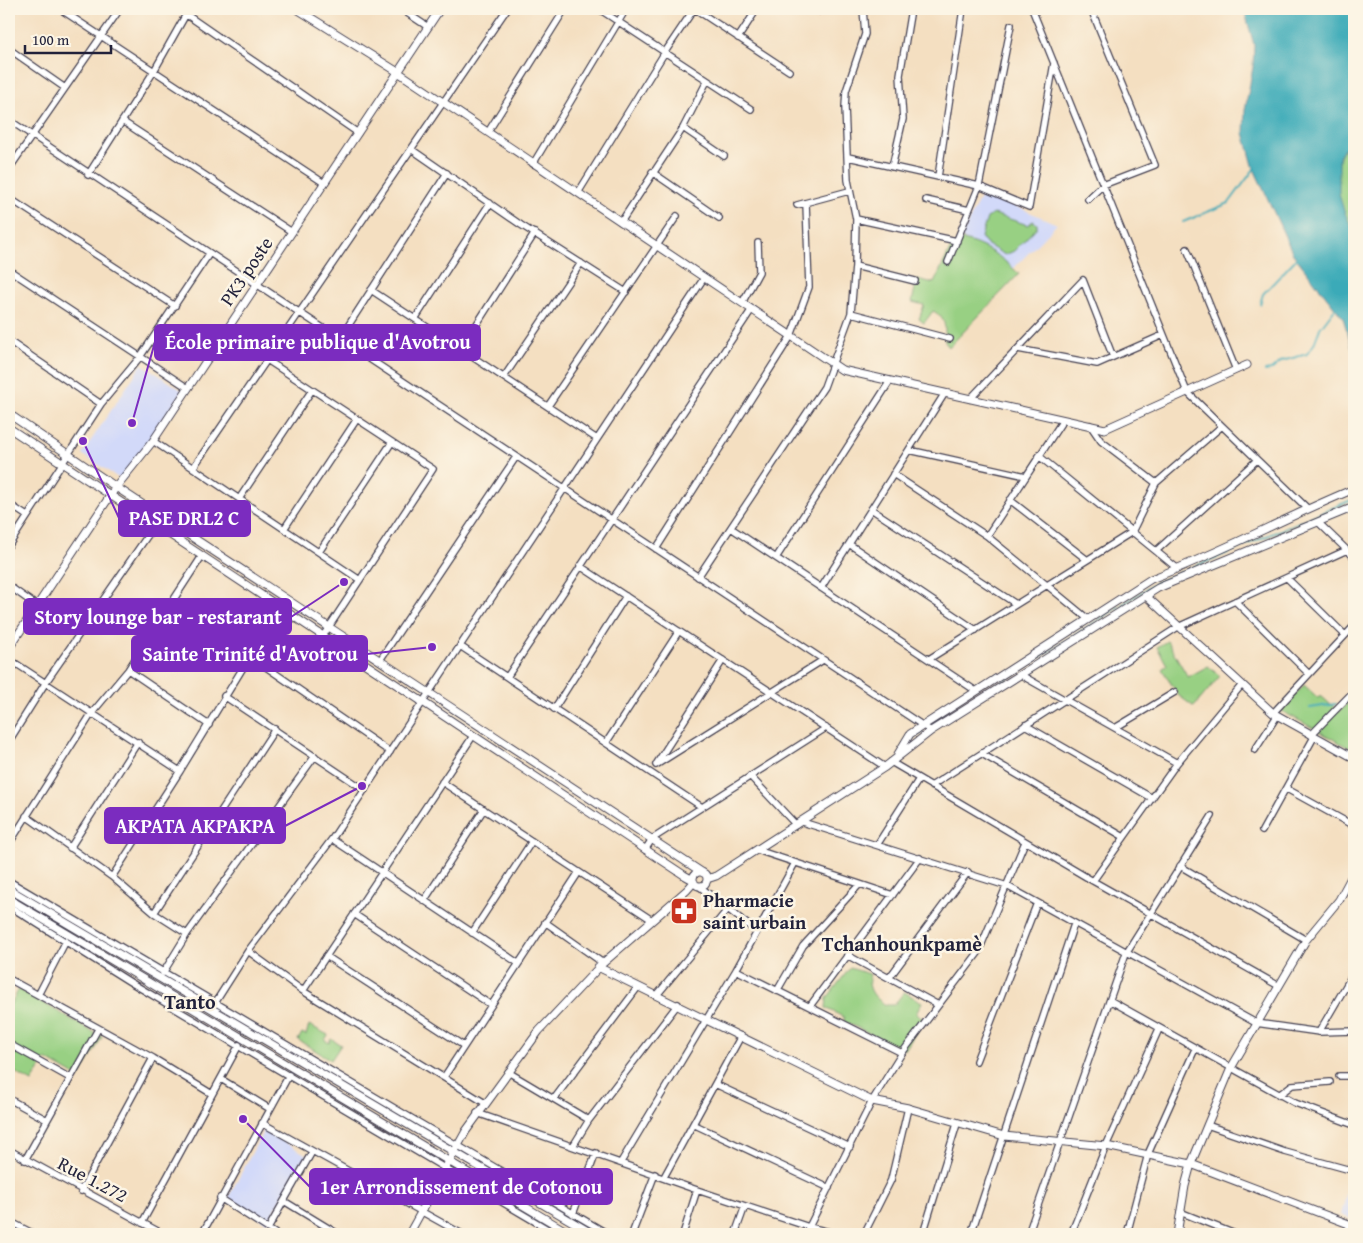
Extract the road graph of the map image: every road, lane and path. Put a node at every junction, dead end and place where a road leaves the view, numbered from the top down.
1 (60, 9) edge
2 (120, 9) edge
3 (297, 9) edge
4 (401, 9) edge
5 (440, 9) edge
6 (507, 9) edge
7 (565, 9) edge
8 (599, 9) edge
9 (626, 9) edge
10 (695, 9) edge
11 (757, 9) edge
12 (863, 9) edge
13 (912, 9) edge
14 (963, 9) edge
15 (1032, 9) edge
16 (1091, 9) edge
17 (188, 12) edge
18 (618, 21) junction
19 (1011, 25) dead end
20 (428, 27) junction
21 (102, 38) junction
22 (738, 38) junction
23 (9, 50) edge
24 (665, 52) junction
25 (1054, 63) junction
26 (154, 71) junction
27 (789, 71) dead end
28 (398, 72) junction
29 (707, 80) junction
30 (65, 88) junction
31 (444, 103) junction
32 (751, 109) dead end
33 (9, 120) edge
34 (122, 121) junction
35 (683, 128) junction
36 (488, 132) junction
37 (358, 133) junction
38 (32, 136) junction
39 (411, 149) junction
40 (724, 156) dead end
41 (848, 157) junction
42 (533, 164) junction
43 (892, 167) junction
44 (9, 169) edge
45 (447, 172) junction
46 (652, 172) junction
47 (88, 174) junction
48 (938, 177) junction
49 (324, 183) junction
50 (1103, 185) junction
51 (979, 186) junction
52 (849, 191) junction
53 (578, 193) junction
54 (9, 198) edge
55 (1088, 199) dead end
56 (926, 200) dead end
57 (490, 203) junction
58 (806, 203) junction
59 (797, 205) dead end
60 (969, 210) junction
61 (677, 216) dead end
62 (719, 218) dead end
63 (856, 220) junction
64 (621, 222) junction
65 (292, 232) junction
66 (535, 233) junction
67 (957, 241) junction
68 (758, 243) dead end
69 (657, 246) junction
70 (1187, 249) dead end
71 (209, 254) junction
72 (948, 262) dead end
73 (581, 263) junction
74 (855, 266) junction
75 (9, 270) edge
76 (704, 278) junction
77 (915, 281) dead end
78 (256, 286) junction
79 (371, 290) junction
80 (626, 292) junction
81 (742, 303) junction
82 (175, 306) junction
83 (752, 309) junction
84 (851, 313) junction
85 (299, 314) junction
86 (415, 319) junction
87 (1163, 335) junction
88 (791, 336) junction
89 (339, 340) junction
90 (950, 340) dead end
91 (9, 341) edge
92 (460, 349) junction
93 (1018, 349) junction
94 (140, 357) junction
95 (1113, 357) junction
96 (267, 360) junction
97 (834, 364) junction
98 (1247, 365) dead end
99 (1236, 370) junction
100 (504, 377) junction
101 (890, 381) junction
102 (188, 388) junction
103 (312, 390) junction
104 (1186, 392) junction
105 (945, 393) junction
106 (970, 399) junction
107 (101, 404) junction
108 (548, 406) junction
109 (9, 414) edge
110 (357, 419) junction
111 (1063, 420) junction
112 (1090, 425) junction
113 (1222, 426) junction
114 (9, 428) edge
115 (597, 439) junction
116 (153, 441) junction
117 (392, 442) junction
118 (909, 450) junction
119 (70, 454) junction
120 (1039, 456) junction
121 (516, 457) junction
122 (1258, 460) junction
123 (63, 464) junction
124 (193, 468) junction
125 (894, 474) junction
126 (1026, 476) junction
127 (1156, 483) junction
128 (116, 487) junction
129 (564, 489) junction
130 (1354, 489) edge
131 (110, 497) junction
132 (239, 499) junction
133 (1010, 500) junction
134 (9, 504) edge
135 (1354, 507) edge
136 (1307, 508) junction
137 (872, 509) junction
138 (27, 516) junction
139 (611, 520) junction
140 (1318, 522) junction
141 (155, 525) junction
142 (732, 528) junction
143 (284, 529) junction
144 (1132, 532) junction
145 (987, 536) junction
146 (849, 544) junction
147 (9, 545) edge
148 (656, 549) junction
149 (1347, 550) junction
150 (1156, 551) junction
151 (319, 552) junction
152 (202, 556) junction
153 (1354, 557) edge
154 (776, 558) junction
155 (1086, 559) junction
156 (580, 566) junction
157 (1178, 569) junction
158 (698, 577) junction
159 (1286, 578) junction
160 (360, 580) junction
161 (1048, 584) junction
162 (9, 586) edge
163 (821, 588) junction
164 (626, 596) junction
165 (1146, 596) junction
166 (1235, 601) junction
167 (1016, 604) junction
168 (170, 605) junction
169 (37, 606) junction
170 (280, 607) junction
171 (1088, 619) junction
172 (329, 626) junction
173 (1354, 626) edge
174 (1178, 627) junction
175 (976, 630) junction
176 (679, 631) junction
177 (1346, 635) junction
178 (323, 636) junction
179 (460, 646) junction
180 (9, 648) edge
181 (250, 656) junction
182 (9, 659) edge
183 (929, 659) junction
184 (380, 660) junction
185 (723, 660) junction
186 (823, 660) junction
187 (128, 670) junction
188 (1309, 674) junction
189 (1021, 675) junction
190 (507, 677) junction
191 (46, 682) junction
192 (1241, 686) junction
193 (771, 691) junction
194 (976, 691) junction
195 (1354, 691) edge
196 (429, 692) junction
197 (1175, 692) dead end
198 (224, 696) junction
199 (1065, 700) junction
200 (423, 702) junction
201 (554, 709) junction
202 (92, 713) junction
203 (1275, 714) junction
204 (209, 725) junction
205 (923, 726) junction
206 (1026, 726) junction
207 (826, 728) junction
208 (1116, 728) junction
209 (275, 729) junction
210 (931, 731) junction
211 (473, 736) junction
212 (1312, 736) junction
213 (9, 741) edge
214 (138, 742) junction
215 (606, 743) junction
216 (1255, 750) dead end
217 (390, 752) junction
218 (982, 754) junction
219 (315, 756) junction
220 (1354, 758) edge
221 (890, 763) junction
222 (1177, 763) junction
223 (656, 765) junction
224 (180, 771) junction
225 (651, 772) junction
226 (750, 776) junction
227 (919, 779) junction
228 (442, 782) junction
229 (931, 786) junction
230 (1286, 789) junction
231 (365, 790) junction
232 (1152, 798) junction
233 (702, 807) junction
234 (484, 809) junction
235 (26, 816) junction
236 (1212, 816) dead end
237 (799, 824) junction
238 (1354, 826) edge
239 (1262, 831) dead end
240 (1124, 837) junction
241 (332, 839) junction
242 (652, 839) junction
243 (532, 841) junction
244 (1025, 842) junction
245 (9, 844) edge
246 (877, 845) junction
247 (70, 848) junction
248 (646, 850) junction
249 (758, 850) junction
250 (920, 858) junction
251 (795, 863) junction
252 (1180, 866) junction
253 (382, 872) junction
254 (578, 872) junction
255 (968, 872) junction
256 (1354, 872) edge
257 (705, 876) junction
258 (112, 878) junction
259 (9, 881) edge
260 (1093, 881) junction
261 (696, 882) junction
262 (859, 885) junction
263 (1007, 886) junction
264 (9, 889) edge
265 (893, 895) junction
266 (9, 899) edge
267 (424, 901) junction
268 (1037, 903) junction
269 (9, 906) edge
270 (728, 909) junction
271 (154, 913) junction
272 (354, 914) junction
273 (1150, 914) junction
274 (652, 920) junction
275 (546, 922) junction
276 (1074, 924) junction
277 (757, 932) junction
278 (472, 933) junction
279 (187, 934) junction
280 (1306, 940) junction
281 (66, 941) junction
282 (248, 951) junction
283 (1126, 953) junction
284 (847, 955) junction
285 (326, 956) junction
286 (518, 963) junction
287 (601, 965) junction
288 (736, 970) junction
289 (163, 973) junction
290 (1354, 974) edge
291 (889, 978) junction
292 (9, 979) edge
293 (1279, 986) junction
294 (638, 987) junction
295 (303, 991) junction
296 (777, 991) junction
297 (657, 995) junction
298 (38, 996) junction
299 (1111, 1001) junction
300 (215, 1003) junction
301 (678, 1004) junction
302 (491, 1005) junction
303 (938, 1005) junction
304 (810, 1006) junction
305 (706, 1019) junction
306 (1256, 1023) junction
307 (98, 1029) junction
308 (1159, 1029) junction
309 (1354, 1031) edge
310 (1319, 1032) junction
311 (741, 1036) junction
312 (9, 1044) edge
313 (239, 1045) junction
314 (464, 1046) junction
315 (1195, 1049) junction
316 (902, 1053) junction
317 (153, 1058) junction
318 (976, 1061) dead end
319 (1231, 1068) junction
320 (508, 1072) junction
321 (289, 1075) junction
322 (1339, 1076) dead end
323 (1354, 1076) edge
324 (444, 1077) junction
325 (70, 1078) junction
326 (220, 1079) junction
327 (1330, 1082) dead end
328 (715, 1084) junction
329 (212, 1094) junction
330 (1280, 1095) junction
331 (9, 1099) edge
332 (554, 1099) junction
333 (872, 1101) junction
334 (485, 1103) junction
335 (908, 1108) junction
336 (270, 1109) junction
337 (477, 1113) junction
338 (47, 1120) junction
339 (589, 1120) junction
340 (262, 1123) junction
341 (693, 1124) junction
342 (956, 1124) junction
343 (1354, 1124) edge
344 (1207, 1125) junction
345 (1004, 1136) junction
346 (1058, 1142) junction
347 (573, 1146) junction
348 (1106, 1146) junction
349 (850, 1148) junction
350 (454, 1149) junction
351 (9, 1150) edge
352 (312, 1152) junction
353 (596, 1153) junction
354 (1148, 1154) junction
355 (25, 1160) junction
356 (621, 1162) junction
357 (446, 1164) junction
358 (1191, 1164) junction
359 (1354, 1171) edge
360 (655, 1174) junction
361 (664, 1177) junction
362 (829, 1188) junction
363 (697, 1190) junction
364 (81, 1191) junction
365 (220, 1198) junction
366 (284, 1201) junction
367 (745, 1206) junction
368 (421, 1212) junction
369 (1180, 1212) junction
370 (573, 1214) junction
371 (9, 1221) edge
372 (142, 1223) junction
373 (1353, 1226) edge
374 (809, 1227) junction
375 (268, 1229) junction
376 (34, 1234) edge
377 (162, 1234) edge
378 (202, 1234) edge
379 (276, 1234) edge
380 (338, 1234) edge
381 (408, 1234) edge
382 (462, 1234) edge
383 (556, 1234) edge
384 (570, 1234) edge
385 (594, 1234) edge
386 (608, 1234) edge
387 (632, 1234) edge
388 (683, 1234) edge
389 (735, 1234) edge
390 (837, 1234) edge
391 (864, 1234) edge
392 (923, 1234) edge
393 (970, 1234) edge
394 (1028, 1234) edge
395 (1071, 1234) edge
396 (1127, 1234) edge
397 (1178, 1234) edge
398 (1235, 1234) edge
399 (1345, 1234) edge

1 - 21 street
2 - 21 street
3 - 28 street
4 - 20 street
5 - 20 street, PK3 poste
6 - 31 street
7 - 36 street
8 - 18 street
9 - 18 street
10 - 22 street
10 - 24 street
11 - 22 street
12 - 41 street
13 - 43 street
14 - 48 street
15 - 25 street
16 - 50 street
17 - 26 street
17 - 37 street
18 - 24 street
18 - 42 street
19 - 51 street
20 - 28 street, PK3 poste
21 - 26 street
21 - 30 street
22 - 27 street
23 - 30 street
24 - 29 street
24 - 53 street
25 - 50 street
25 - 51 street
26 - 34 street
26 - 49 street
28 - 31 street
28 - 37 street, PK3 poste
29 - 32 street
29 - 35 street
30 - 38 street
31 - 36 street
31 - 39 street
33 - 38 street
34 - 47 street
34 - 65 street
35 - 40 street
35 - 46 street
36 - 42 street
37 - 49 street, PK3 poste
38 - 44 street
38 - 47 street
39 - 45 street
39 - 85 street
41 - 43 street
41 - 52 street
42 - 53 street
43 - 48 street
45 - 57 street
45 - 79 street
46 - 62 street
46 - 64 street
47 - 71 street
48 - 51 street
49 - 65 street, PK3 poste
50 - 55 street
50 - 87 street
51 - 60 street
52 - 58 street
52 - 63 street
53 - 64 street
54 - 82 street
56 - 60 street
57 - 66 street
57 - 86 street
58 - 59 street
58 - 88 street
60 - 67 street
61 - 69 street
63 - 67 street
63 - 74 street
64 - 69 street
65 - 78 street, PK3 poste
66 - 73 street
66 - 92 street
67 - 72 street
68 - 81 street
69 - 76 street
69 - 80 street
70 - 99 street
71 - 78 street
71 - 82 street
73 - 80 street
73 - 100 street
74 - 77 street
74 - 84 street
75 - 94 street
76 - 81 street
76 - 115 street
78 - 85 street
78 - 102 street, PK3 poste
79 - 86 street
79 - 89 street
80 - 108 street
81 - 83 street
82 - 94 street
83 - 88 street
83 - 139 street
84 - 90 street
84 - 97 street
85 - 89 street
85 - 96 street
86 - 92 street
87 - 95 street
87 - 104 street
88 - 97 street
88 - 148 street
89 - 121 street
91 - 107 street
92 - 100 street
93 - 95 street
93 - 95 street
93 - 106 street
94 - 102 street
94 - 107 street
96 - 103 street
96 - 124 street
97 - 101 street
97 - 142 street
98 - 99 street
99 - 104 street
100 - 108 street
101 - 105 street
101 - 154 street
102 - 116 street, PK3 poste
103 - 110 street
103 - 132 street
104 - 112 street
104 - 113 street
105 - 106 street
105 - 118 street
106 - 111 street
107 - 119 street
108 - 115 street
109 - 119 street
110 - 117 street
110 - 143 street
111 - 112 street
111 - 120 street
112 - 127 street
113 - 122 street
113 - 127 street
114 - 123 street
115 - 129 street
116 - 124 street
116 - 128 street, PK3 poste
117 - 151 street
117 - 160 street
118 - 125 street
118 - 126 street
119 - 123 street
119 - 128 street
120 - 126 street
120 - 144 street
121 - 129 street
121 - 184 street
122 - 136 street
122 - 150 street
123 - 131 street
123 - 138 street
124 - 132 street
125 - 137 street
125 - 145 street
126 - 133 street
127 - 144 street
128 - 131 street, PK3 poste
128 - 172 street
129 - 139 street
129 - 179 street
130 - 136 street
131 - 141 street
131 - 169 street, PK3 poste
132 - 143 street
133 - 145 street
133 - 155 street
134 - 138 street
135 - 140 street
136 - 157 street
137 - 146 street
137 - 167 street
138 - 147 street
139 - 148 street
139 - 156 street
140 - 149 street
140 - 165 street
141 - 152 street
141 - 191 street
142 - 154 street
142 - 158 street
143 - 151 street
144 - 150 street
144 - 155 street
145 - 161 street
146 - 163 street
146 - 175 street
148 - 158 street
149 - 153 street
149 - 159 street
150 - 157 street
151 - 160 street
152 - 168 street
152 - 170 street
154 - 163 street
155 - 161 street
156 - 164 street
156 - 190 street
157 - 171 street
158 - 186 street
159 - 166 street
159 - 177 street
160 - 172 street
161 - 167 street
161 - 171 street
162 - 169 street
163 - 183 street
164 - 176 street
164 - 201 street
165 - 174 street
165 - 189 street
166 - 174 street
166 - 188 street
167 - 175 street
168 - 181 street
168 - 187 street
169 - 180 street, PK3 poste
170 - 178 street
170 - 181 street
171 - 194 street
172 - 178 street
172 - 184 street
173 - 177 street
174 - 192 street
174 - 199 street
175 - 183 street
176 - 185 street
176 - 215 street
177 - 188 street
178 - 200 street
179 - 190 street
179 - 196 street
181 - 198 street
181 - 217 street
182 - 191 street
183 - 194 street
184 - 196 street
185 - 193 street
185 - 223 street
186 - 193 street
186 - 205 street
187 - 202 street
187 - 204 street
188 - 203 street
189 - 199 street
189 - 210 street
190 - 201 street
191 - 202 street
191 - 213 street
192 - 203 street
192 - 222 street
193 - 207 street
193 - 223 street
194 - 205 street
195 - 212 street
196 - 200 street
196 - 242 street
197 - 208 street
198 - 204 street
198 - 209 street
199 - 206 street
199 - 208 street
200 - 211 street
200 - 217 street
201 - 215 street
202 - 214 street
202 - 235 street
203 - 212 street
203 - 216 street
204 - 224 street
205 - 210 street
205 - 221 street
206 - 218 street
206 - 232 street
207 - 221 street
207 - 226 street
208 - 222 street
209 - 219 street
209 - 271 street
210 - 221 street
211 - 228 street
211 - 248 street
212 - 220 street
212 - 230 street
214 - 224 street
214 - 247 street
215 - 225 street
217 - 231 street
218 - 229 street
218 - 240 street
219 - 231 street
219 - 279 street
221 - 227 street
221 - 237 street
222 - 232 street
223 - 225 street
224 - 258 street
225 - 233 street
226 - 233 street
226 - 237 street
227 - 229 street
227 - 246 street
228 - 234 street
228 - 253 street
229 - 244 street
230 - 238 street
230 - 239 street
231 - 241 street
232 - 240 street
233 - 242 street
234 - 243 street
234 - 267 street
235 - 245 street
235 - 247 street
236 - 252 street
237 - 246 street
237 - 249 street
240 - 260 street
241 - 253 street
241 - 282 street
242 - 248 street
242 - 257 street
243 - 254 street
243 - 278 street
244 - 260 street
244 - 263 street
246 - 250 street
247 - 258 street
248 - 261 street
249 - 251 street
249 - 257 street
250 - 255 street
250 - 265 street
251 - 262 street
251 - 277 street
252 - 273 street
252 - 280 street
253 - 267 street
253 - 272 street
254 - 274 street
254 - 275 street
255 - 263 street
255 - 291 street
256 - 280 street
257 - 261 street
257 - 261 street
258 - 271 street
259 - 289 street
260 - 273 street
261 - 270 street
261 - 274 street
262 - 265 street
262 - 296 street
263 - 268 street
263 - 303 street
264 - 350 street
265 - 284 street
266 - 357 street
267 - 278 street
268 - 276 street
268 - 318 street
269 - 281 street
270 - 277 street
270 - 297 street
271 - 279 street
272 - 285 street
272 - 302 street
273 - 283 street
273 - 293 street
274 - 287 street
275 - 286 street
275 - 287 street
276 - 283 street
276 - 345 street
277 - 288 street
278 - 286 street
279 - 289 street
280 - 293 street
281 - 298 street
281 - 313 street
282 - 295 street
282 - 300 street
283 - 299 street
283 - 306 street
284 - 291 street
284 - 304 street
285 - 295 street
285 - 314 street
286 - 302 street
287 - 294 street
287 - 320 street
288 - 296 street
288 - 305 street
289 - 300 street
290 - 310 street
291 - 303 street
292 - 298 street
293 - 306 street
294 - 297 street
294 - 332 street
295 - 324 street
296 - 304 street
297 - 301 street
298 - 307 street
299 - 308 street
299 - 346 street
300 - 350 street
301 - 305 street
301 - 339 street
302 - 314 street
303 - 316 street
304 - 316 street
305 - 311 street
305 - 356 street
306 - 310 street
306 - 319 street
307 - 317 street
307 - 325 street
308 - 315 street
308 - 348 street
309 - 310 street
311 - 328 street
311 - 333 street
312 - 325 street
313 - 321 street
313 - 326 street
314 - 324 street
315 - 319 street
315 - 354 street
316 - 333 street
317 - 329 street
317 - 364 street
319 - 330 street
319 - 344 street
320 - 332 street
320 - 334 street
321 - 336 street
321 - 357 street
322 - 323 street
324 - 334 street
325 - 338 street
326 - 329 street
326 - 336 street
327 - 330 street
328 - 341 street
328 - 349 street
329 - 372 street
330 - 343 street
331 - 338 street
332 - 339 street
333 - 335 street
333 - 349 street
334 - 337 street
335 - 342 street
335 - 391 street
336 - 340 street
337 - 347 street
337 - 350 street
338 - 355 street
339 - 347 street
340 - 352 street
340 - 365 street
341 - 361 street
341 - 362 street
342 - 345 street
342 - 392 street
344 - 358 street
344 - 359 street
345 - 346 street
345 - 393 street
346 - 348 street
346 - 394 street
347 - 353 street
348 - 354 street
348 - 395 street
349 - 362 street
350 - 357 street
350 - 370 street
350 - 385 street
351 - 355 street, Rue 1.272
352 - 366 street
352 - 368 street
353 - 356 street
353 - 370 street
354 - 358 street
354 - 396 street
355 - 364 street, Rue 1.272
356 - 360 street
357 - 368 street
357 - 383 street
357 - 384 street
358 - 369 street
358 - 373 street
360 - 361 street
360 - 387 street
361 - 363 street
362 - 374 street
363 - 367 street
363 - 388 street
364 - 372 street, Rue 1.272
365 - 375 street
365 - 378 street
366 - 375 street
366 - 380 street
367 - 374 street
367 - 389 street
368 - 381 street
368 - 382 street
369 - 397 street
369 - 398 street
370 - 386 street
371 - 376 street
372 - 377 street, Rue 1.272
373 - 399 street
374 - 390 street
375 - 379 street

